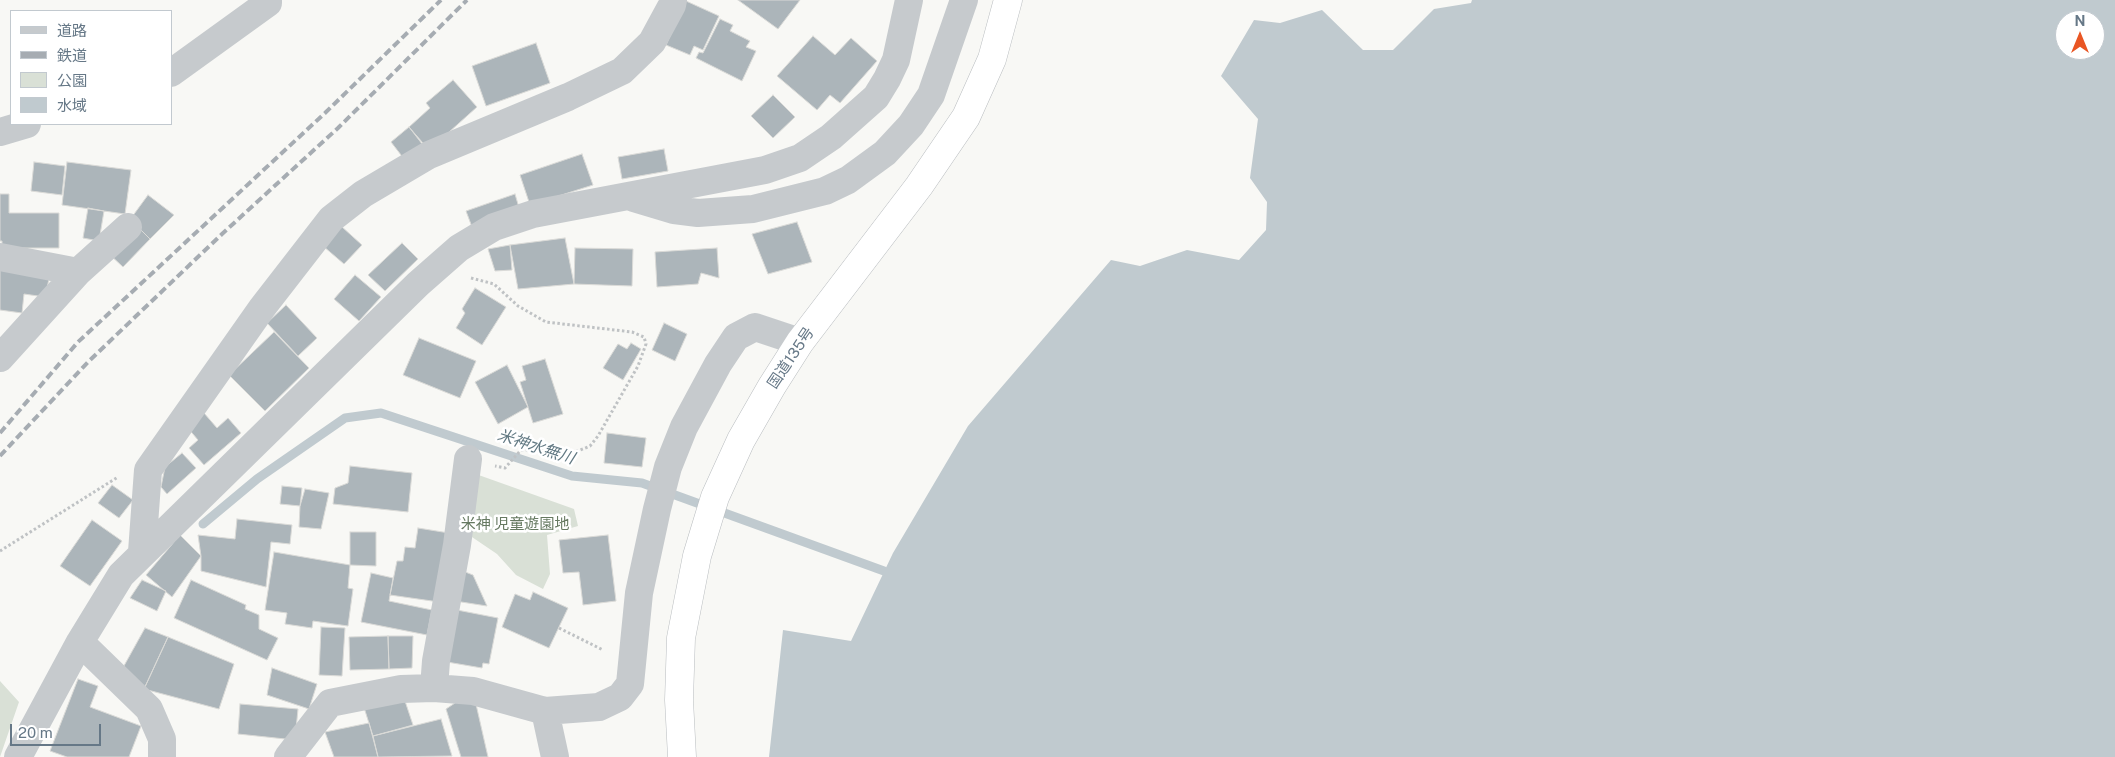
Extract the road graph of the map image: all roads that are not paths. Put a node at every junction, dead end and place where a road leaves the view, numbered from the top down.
1 (268, 0) edge
2 (673, 0) edge
3 (909, 0) edge
4 (964, 0) edge
5 (1008, 0) edge
6 (172, 72) edge
7 (24, 125) edge
8 (0, 132) edge
9 (630, 197) junction
10 (128, 227) dead end
11 (0, 257) edge
12 (78, 272) junction
13 (800, 342) junction
14 (0, 358) edge
15 (468, 459) dead end
16 (142, 552) junction
17 (80, 642) junction
18 (434, 688) junction
19 (545, 711) junction
20 (18, 757) edge
21 (162, 757) edge
22 (288, 757) edge
23 (555, 757) edge
24 (682, 757) edge

1 - 6 street
2 - 16 street
3 - 9 street
4 - 9 street
5 - 13 highway, 国道135号
7 - 8 street
9 - 16 street
10 - 12 street
11 - 12 street
12 - 14 street
13 - 19 street
13 - 24 highway, 国道135号
15 - 18 street
16 - 17 street
17 - 20 street
17 - 21 street
18 - 19 street
18 - 22 street
19 - 23 street

